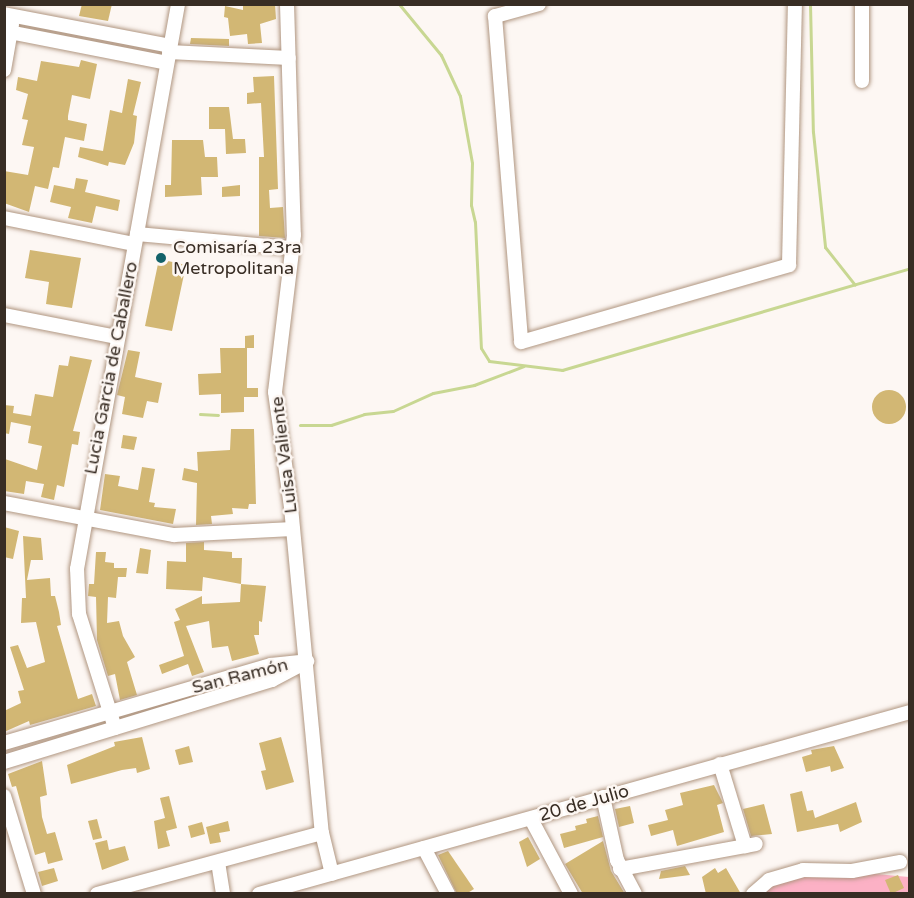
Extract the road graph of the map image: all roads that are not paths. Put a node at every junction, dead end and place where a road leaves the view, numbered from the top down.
1 (178, 4) edge
2 (287, 4) edge
3 (539, 4) edge
4 (795, 4) edge
5 (862, 4) edge
6 (9, 15) edge
7 (8, 32) edge
8 (169, 54) junction
9 (289, 58) junction
10 (4, 70) edge
11 (862, 81) dead end
12 (4, 218) edge
13 (136, 239) junction
14 (292, 248) junction
15 (4, 315) edge
16 (117, 337) junction
17 (4, 503) edge
18 (83, 519) junction
19 (293, 529) junction
20 (307, 661) junction
21 (110, 710) junction
22 (909, 712) edge
23 (115, 728) junction
24 (4, 743) edge
25 (4, 762) edge
26 (720, 764) junction
27 (4, 796) edge
28 (603, 797) junction
29 (531, 819) junction
30 (322, 833) junction
31 (424, 848) junction
32 (218, 862) junction
33 (620, 869) junction
34 (909, 873) edge
35 (332, 874) junction
36 (297, 889) edge
37 (34, 894) edge
38 (97, 894) edge
39 (223, 894) edge
40 (259, 894) edge
41 (448, 894) edge
42 (571, 894) edge
43 (635, 894) edge
44 (753, 894) edge

1 - 8 street, Lucia Garcia de Caballero
2 - 9 street, Luisa Valiente
3 - 4 street
5 - 11 street
6 - 7 street
6 - 8 street
7 - 8 street
7 - 10 street
8 - 9 street
8 - 13 street, Lucia Garcia de Caballero
9 - 14 street, Luisa Valiente
12 - 13 street
13 - 14 street
13 - 16 street, Lucia Garcia de Caballero
14 - 19 street, Luisa Valiente
15 - 16 street
16 - 18 street, Lucia Garcia de Caballero
17 - 18 street
18 - 19 street
18 - 21 street, Lucia Garcia de Caballero
19 - 20 street, Luisa Valiente
20 - 21 street, San Ramón
20 - 23 street, San Ramón
20 - 30 street, Luisa Valiente
21 - 23 street, Lucia Garcia de Caballero
21 - 24 street, San Ramón
22 - 26 street, 20 de Julio
23 - 25 street, San Ramón
26 - 28 street, 20 de Julio
26 - 33 street
27 - 37 street
28 - 29 street, 20 de Julio
28 - 33 street
29 - 31 street, 20 de Julio
29 - 42 street
30 - 32 street
30 - 35 street, Luisa Valiente
31 - 35 street, 20 de Julio
31 - 41 street
32 - 38 street
32 - 39 street
33 - 43 street
34 - 44 street
35 - 36 street, 20 de Julio
36 - 40 street, 20 de Julio

